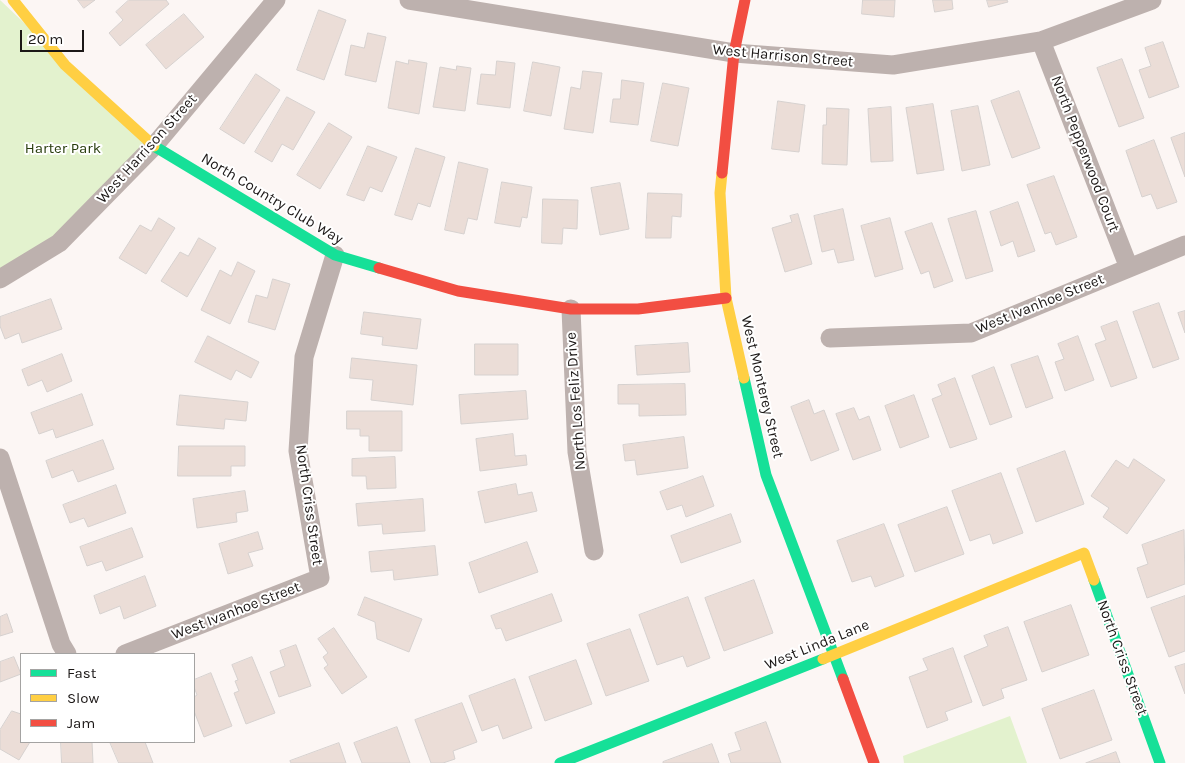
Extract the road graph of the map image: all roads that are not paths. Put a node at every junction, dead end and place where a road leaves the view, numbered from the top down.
1 (13, 0) edge
2 (276, 0) edge
3 (409, 0) edge
4 (745, 0) edge
5 (1152, 0) edge
6 (1041, 41) junction
7 (734, 53) junction
8 (154, 146) junction
9 (1185, 245) edge
10 (335, 255) junction
11 (1128, 268) junction
12 (0, 279) edge
13 (726, 298) junction
14 (571, 309) junction
15 (830, 338) dead end
16 (0, 458) edge
17 (594, 551) dead end
18 (1084, 553) joint
19 (320, 578) joint
20 (66, 653) edge
21 (128, 653) edge
22 (834, 655) junction
23 (560, 763) edge
24 (874, 763) edge
25 (1160, 763) edge

1 - 8 street, North Country Club Way
2 - 8 street, West Harrison Street
3 - 7 street, West Harrison Street
4 - 7 street, West Monterey Street
5 - 6 street, West Harrison Street
6 - 7 street, West Harrison Street
6 - 11 street, North Pepperwood Court
7 - 13 street, West Monterey Street
8 - 10 street, North Country Club Way
8 - 12 street, West Harrison Street
9 - 11 street, West Ivanhoe Street
10 - 14 street, North Country Club Way
10 - 19 street, North Criss Street
11 - 15 street, West Ivanhoe Street
13 - 14 street, North Country Club Way
13 - 22 street, West Monterey Street
14 - 17 street, North Los Feliz Drive
16 - 20 street
18 - 22 street, West Linda Lane
18 - 25 street, North Criss Street
19 - 21 street, West Ivanhoe Street
22 - 23 street, West Linda Lane
22 - 24 street, West Monterey Street

